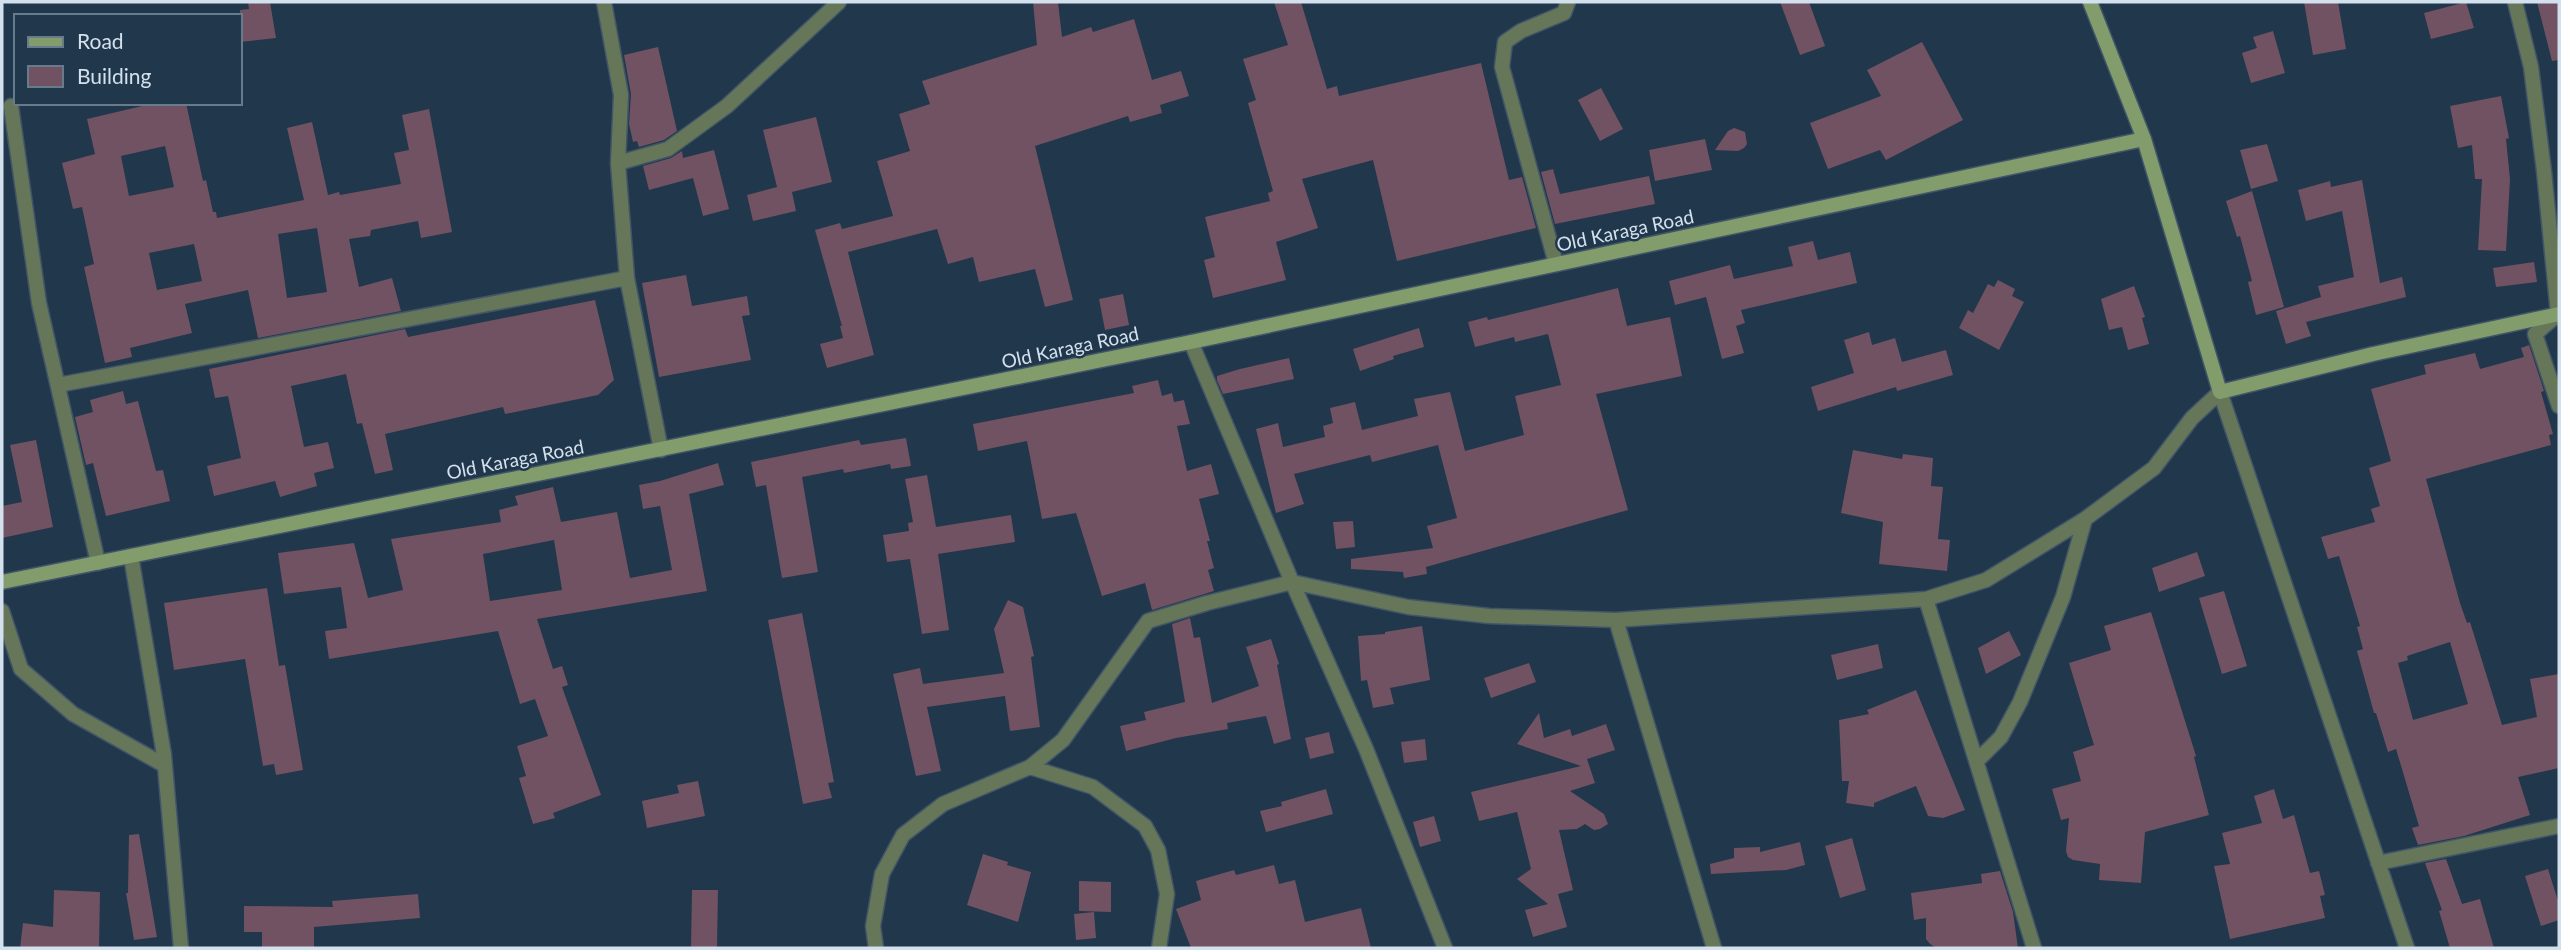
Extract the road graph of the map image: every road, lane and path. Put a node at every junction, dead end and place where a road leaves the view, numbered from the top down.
1 (604, 2) edge
2 (839, 2) edge
3 (1568, 2) edge
4 (2090, 2) edge
5 (2515, 2) edge
6 (11, 106) dead end
7 (2144, 139) junction
8 (618, 163) junction
9 (1556, 264) junction
10 (627, 278) junction
11 (2558, 314) edge
12 (1191, 342) junction
13 (58, 385) junction
14 (2220, 392) junction
15 (2559, 406) edge
16 (661, 450) junction
17 (2085, 519) junction
18 (131, 556) junction
19 (98, 563) junction
20 (2, 582) edge
21 (1292, 582) junction
22 (1926, 598) junction
23 (2, 611) edge
24 (1616, 620) junction
25 (1978, 760) junction
26 (164, 765) junction
27 (1030, 767) junction
28 (2559, 826) edge
29 (2378, 863) junction
30 (181, 948) edge
31 (876, 948) edge
32 (1159, 948) edge
33 (1445, 948) edge
34 (1714, 948) edge
35 (2034, 948) edge
36 (2407, 948) edge

1 - 8 street
2 - 8 street
3 - 9 street
4 - 7 street
5 - 11 street
6 - 13 street
7 - 9 street, Old Karaga Road
7 - 14 street
8 - 10 street
9 - 12 street, Old Karaga Road
10 - 13 street
10 - 16 street
11 - 14 street
11 - 15 street
12 - 16 street, Old Karaga Road
12 - 21 street
13 - 19 street
14 - 17 street
14 - 29 street
16 - 18 street, Old Karaga Road
17 - 22 street
17 - 25 street
18 - 19 street, Old Karaga Road
18 - 26 street
19 - 20 street, Old Karaga Road
21 - 24 street
21 - 27 street
21 - 33 street
22 - 24 street
22 - 25 street
23 - 26 street
24 - 34 street
25 - 35 street
26 - 30 street
27 - 31 street
27 - 32 street
28 - 29 street
29 - 36 street

